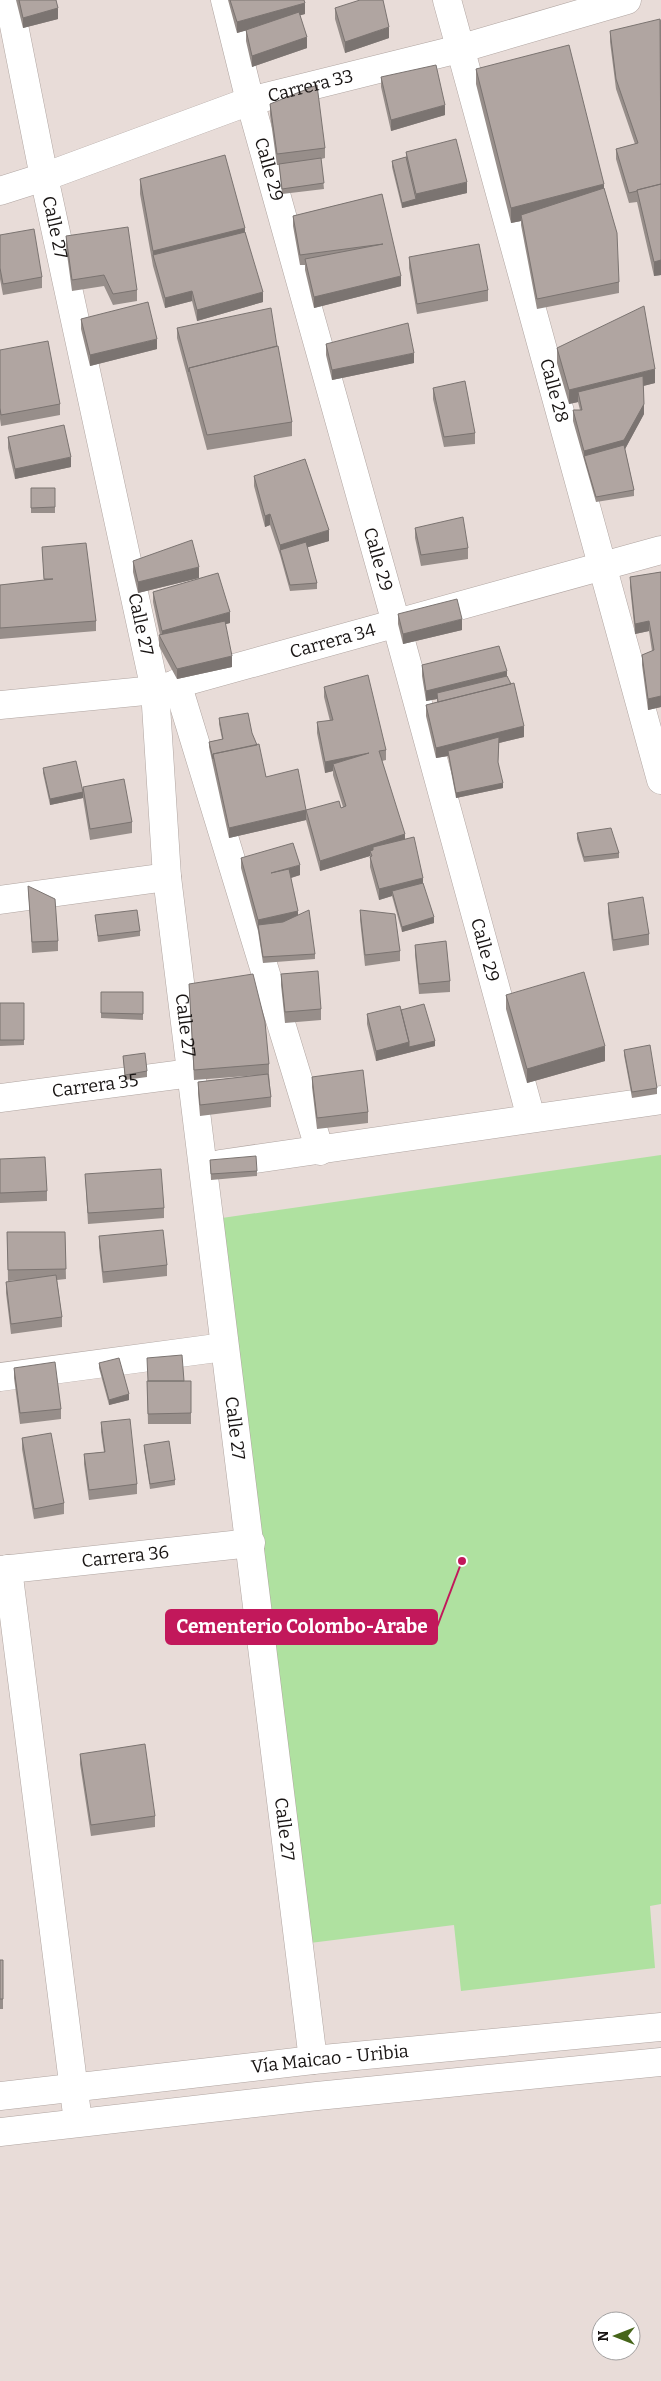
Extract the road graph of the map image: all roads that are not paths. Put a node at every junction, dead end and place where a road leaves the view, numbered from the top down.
1 (9, 0) edge
2 (225, 0) edge
3 (447, 0) edge
4 (627, 0) edge
5 (7, 28) edge
6 (458, 49) junction
7 (250, 101) junction
8 (44, 177) junction
9 (0, 191) edge
10 (661, 550) edge
11 (602, 567) junction
12 (396, 623) junction
13 (166, 687) junction
14 (0, 705) edge
15 (661, 780) edge
16 (168, 877) junction
17 (0, 900) edge
18 (191, 1073) junction
19 (0, 1098) edge
20 (661, 1100) edge
21 (531, 1118) junction
22 (320, 1151) junction
23 (204, 1166) junction
24 (224, 1347) junction
25 (0, 1377) edge
26 (251, 1543) junction
27 (4, 1570) edge
28 (661, 2027) edge
29 (313, 2060) junction
30 (661, 2062) edge
31 (74, 2088) junction
32 (0, 2096) edge
33 (78, 2122) junction
34 (0, 2132) edge

1 - 5 street, Calle 27
2 - 7 street, Calle 29
3 - 6 street, Calle 28
4 - 6 street, Carrera 33
5 - 8 street, Calle 27
6 - 7 street, Carrera 33
6 - 11 street, Calle 28
7 - 8 street, Carrera 33
7 - 12 street, Calle 29
8 - 9 street, Carrera 33
8 - 13 street, Calle 27
10 - 11 street, Carrera 34
11 - 12 street, Carrera 34
11 - 15 street, Calle 28
12 - 13 street, Carrera 34
12 - 21 street, Calle 29
13 - 14 street, Carrera 34
13 - 16 street, Calle 27
13 - 22 street
16 - 17 street
16 - 18 street, Calle 27
18 - 19 street, Carrera 35
18 - 23 street, Calle 27
20 - 21 street
21 - 22 street
22 - 23 street
23 - 24 street, Calle 27
24 - 25 street
24 - 26 street, Calle 27
26 - 27 street, Carrera 36
26 - 29 street, Calle 27
27 - 31 street
28 - 29 street, Vía Maicao - Uribia
29 - 31 street, Vía Maicao - Uribia
30 - 33 street, Vía Maicao - Uribia
31 - 32 street, Vía Maicao - Uribia
31 - 33 street
33 - 34 street, Vía Maicao - Uribia

